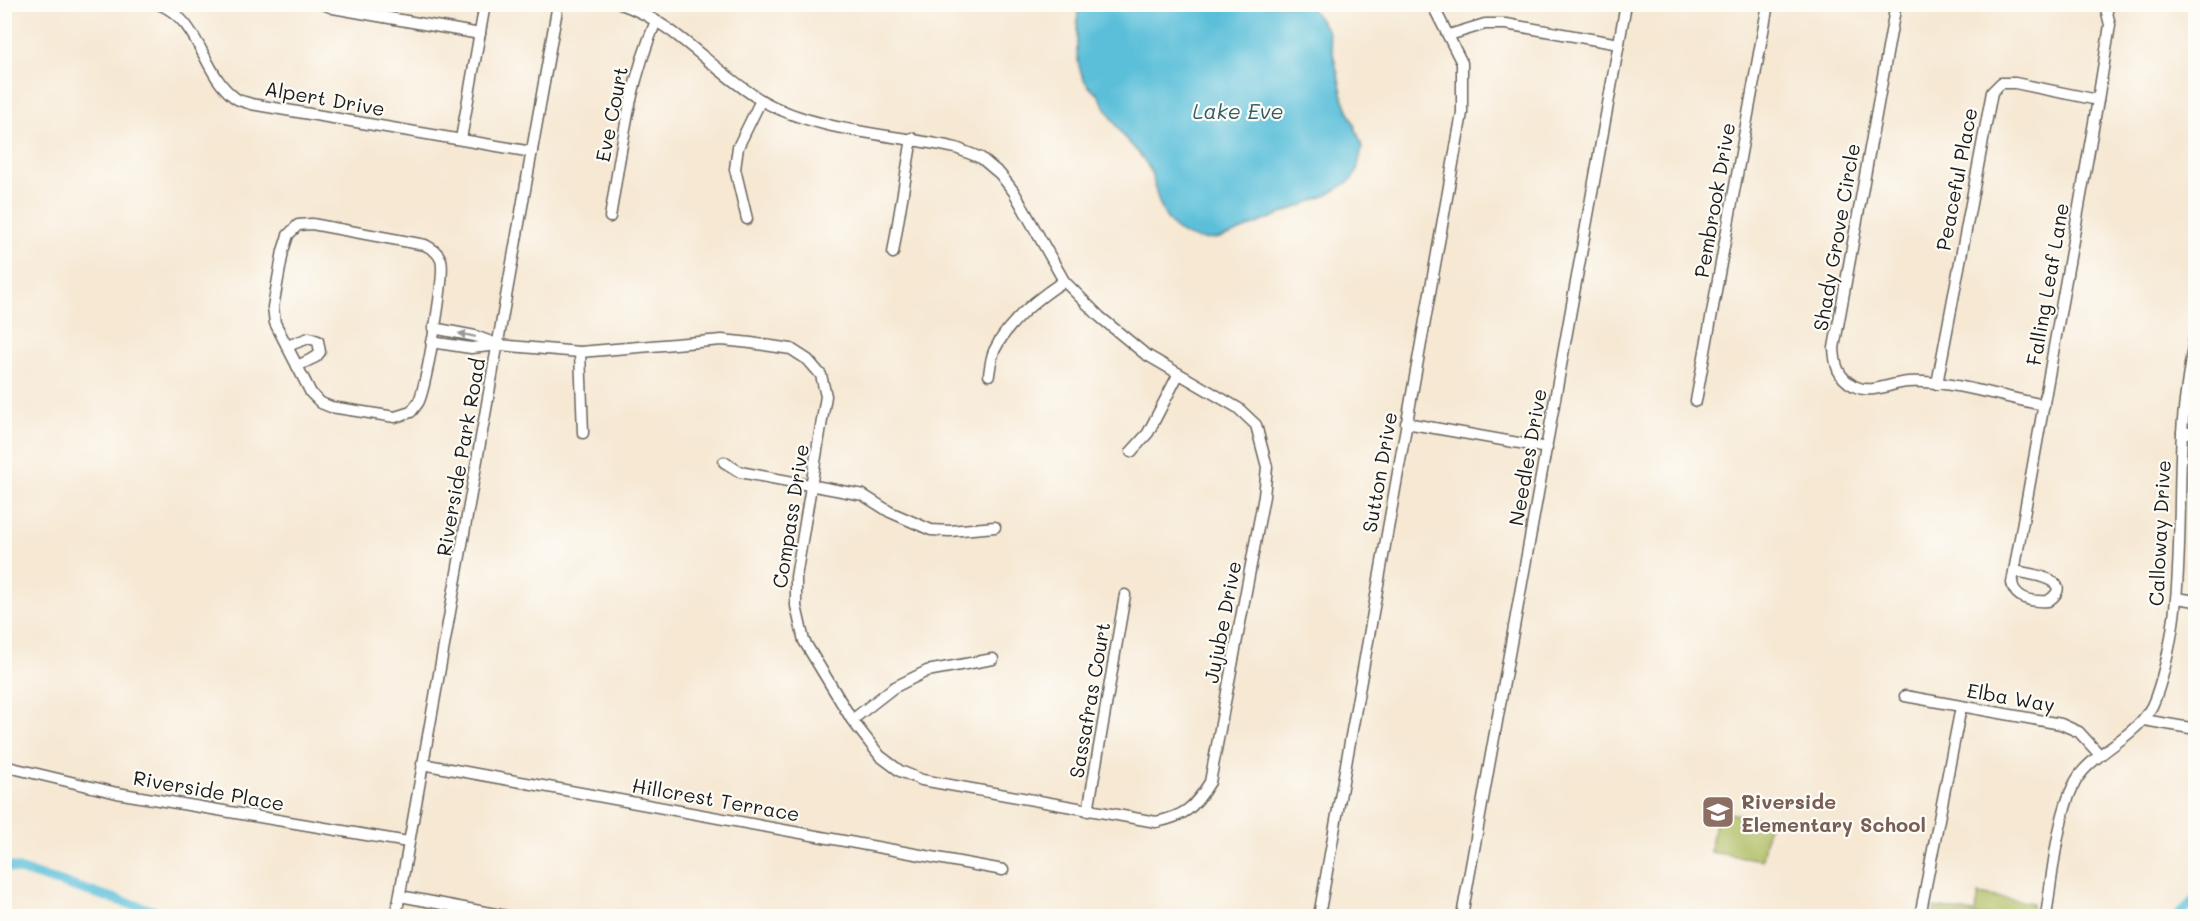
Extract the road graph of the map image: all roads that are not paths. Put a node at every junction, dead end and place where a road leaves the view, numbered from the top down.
1 (158, 4) edge
2 (323, 4) edge
3 (485, 4) edge
4 (558, 4) edge
5 (621, 4) edge
6 (1432, 4) edge
7 (1626, 4) edge
8 (1768, 4) edge
9 (1896, 4) edge
10 (2105, 4) edge
11 (656, 21) junction
12 (480, 34) junction
13 (1449, 35) junction
14 (1619, 44) junction
15 (761, 100) junction
16 (2098, 100) junction
17 (912, 138) junction
18 (461, 139) junction
19 (532, 152) junction
20 (610, 217) dead end
21 (747, 219) dead end
22 (893, 252) dead end
23 (1064, 281) junction
24 (433, 328) junction
25 (2196, 329) edge
26 (431, 342) junction
27 (499, 345) junction
28 (287, 346) junction
29 (580, 352) junction
30 (297, 366) junction
31 (989, 375) dead end
32 (1178, 375) junction
33 (1937, 384) junction
34 (1696, 401) dead end
35 (2044, 405) junction
36 (1406, 423) junction
37 (2182, 432) junction
38 (583, 433) dead end
39 (2196, 434) edge
40 (1547, 448) junction
41 (1131, 452) dead end
42 (724, 462) dead end
43 (812, 485) junction
44 (994, 527) dead end
45 (2014, 571) dead end
46 (1125, 595) dead end
47 (2177, 598) junction
48 (2196, 601) edge
49 (993, 659) dead end
50 (1905, 696) dead end
51 (1961, 707) junction
52 (852, 720) junction
53 (2144, 720) junction
54 (2196, 729) edge
55 (2099, 754) junction
56 (422, 764) junction
57 (4, 766) edge
58 (1088, 811) junction
59 (408, 842) junction
60 (1003, 870) dead end
61 (400, 896) junction
62 (396, 916) edge
63 (506, 916) edge
64 (1319, 916) edge
65 (1462, 916) edge
66 (1920, 916) edge
67 (2046, 916) edge

1 - 18 street, Alpert Drive
2 - 12 street
3 - 12 street
4 - 19 street, Riverside Park Road
5 - 11 street, Jujube Drive
6 - 13 street, Sutton Drive
7 - 14 street, Needles Drive
8 - 34 street, Pembrook Drive
9 - 33 street, Shady Grove Circle
10 - 16 street, Falling Leaf Lane
11 - 15 street, Jujube Drive
11 - 20 street, Eve Court
12 - 18 street
13 - 14 street
13 - 36 street, Sutton Drive
14 - 40 street, Needles Drive
15 - 17 street, Jujube Drive
15 - 21 street
16 - 33 street, Peaceful Place
16 - 35 street, Falling Leaf Lane
17 - 22 street
17 - 23 street, Jujube Drive
18 - 19 street, Alpert Drive
19 - 27 street, Riverside Park Road
23 - 31 street
23 - 32 street, Jujube Drive
24 - 26 street
27 -> 24 street
24 - 28 street
25 - 37 street, Calloway Drive
26 - 27 street
26 - 30 street
27 - 29 street, Compass Drive
27 - 56 street, Riverside Park Road
28 - 30 street
28 - 30 street
29 - 38 street
29 - 43 street, Compass Drive
32 - 41 street
32 - 58 street, Jujube Drive
33 - 35 street, Shady Grove Circle
35 - 45 street, Falling Leaf Lane
36 - 40 street
36 - 64 street, Sutton Drive
37 - 39 street
37 - 47 street, Calloway Drive
40 - 65 street, Needles Drive
42 - 43 street
43 - 44 street
43 - 52 street, Compass Drive
46 - 58 street, Sassafras Court
47 - 48 street
47 - 53 street, Calloway Drive
49 - 52 street
50 - 51 street, Elba Way
51 - 55 street, Elba Way
51 - 66 street
52 - 58 street, Compass Drive
53 - 54 street
53 - 55 street, Calloway Drive
55 - 67 street, Calloway Drive
56 - 59 street, Riverside Park Road
56 - 60 street, Hillcrest Terrace
57 - 59 street, Riverside Place
59 - 61 street, Riverside Park Road
61 - 62 street, Riverside Park Road
61 - 63 street

